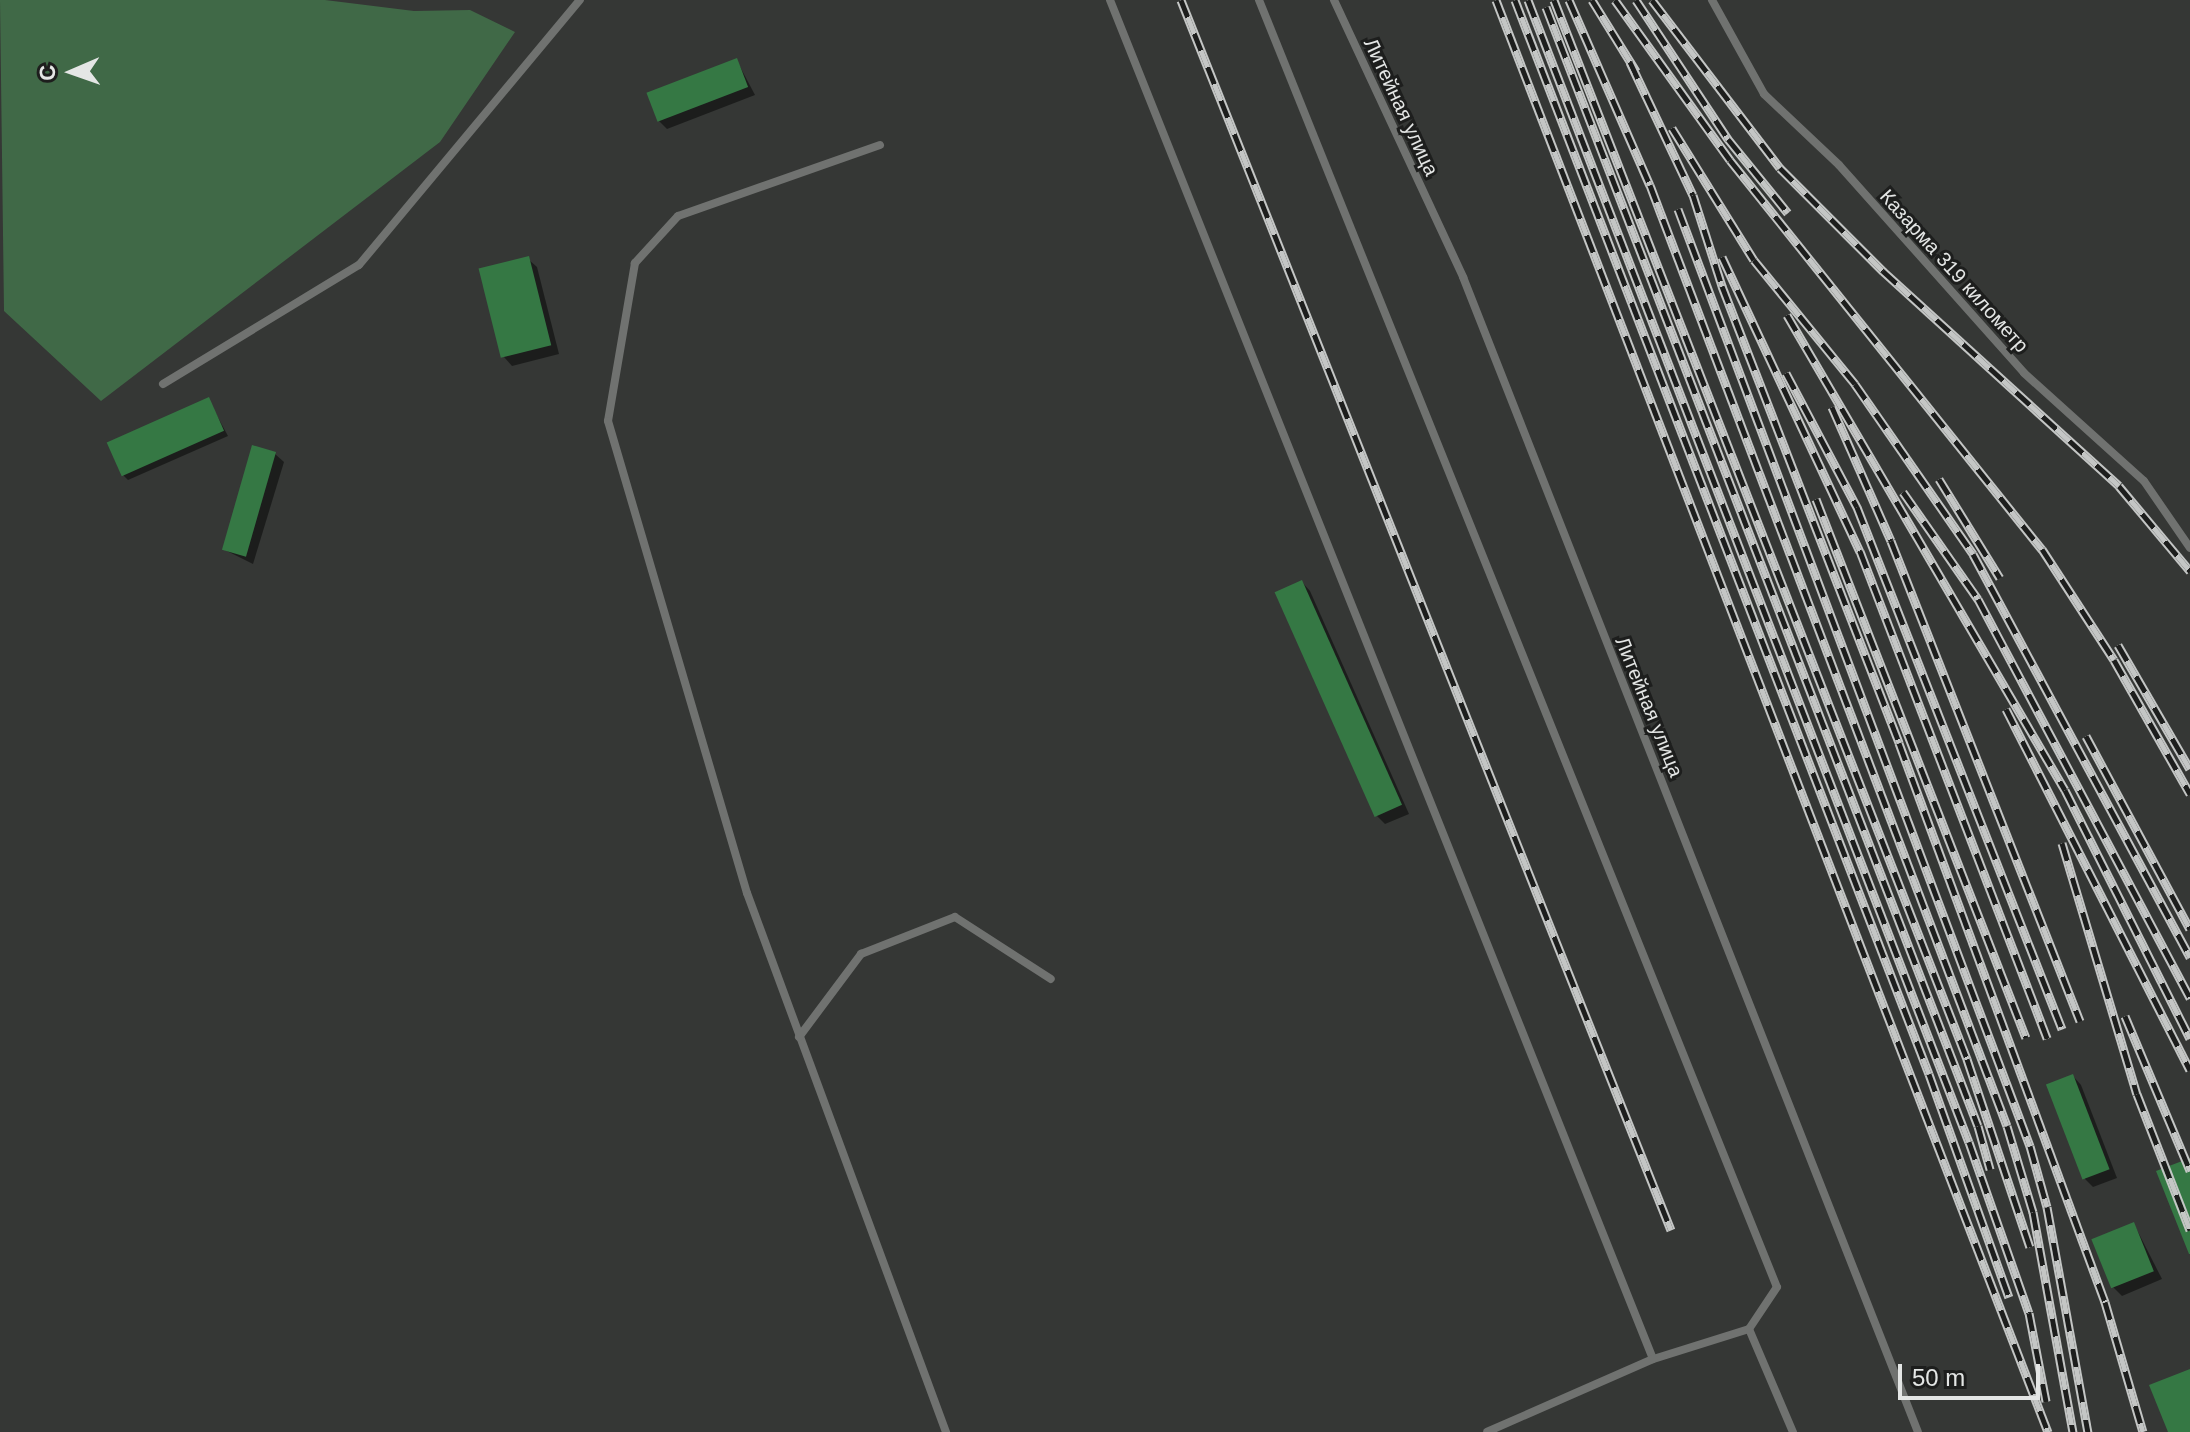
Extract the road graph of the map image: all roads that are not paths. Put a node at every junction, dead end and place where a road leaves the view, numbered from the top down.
1 (580, 0) edge
2 (1110, 0) edge
3 (1259, 0) edge
4 (1334, 0) edge
5 (1712, 0) edge
6 (880, 145) dead end
7 (163, 384) dead end
8 (2190, 548) edge
9 (1051, 979) dead end
10 (799, 1037) junction
11 (1749, 1329) junction
12 (1653, 1359) junction
13 (946, 1432) edge
14 (1487, 1432) edge
15 (1793, 1432) edge
16 (1918, 1432) edge

1 - 7 lane
2 - 12 lane
3 - 11 lane
4 - 16 lane, Литейная улица
5 - 8 lane, Казарма 319 километр
6 - 10 lane
9 - 10 lane
10 - 13 lane
11 - 12 lane
11 - 15 lane
12 - 14 lane

